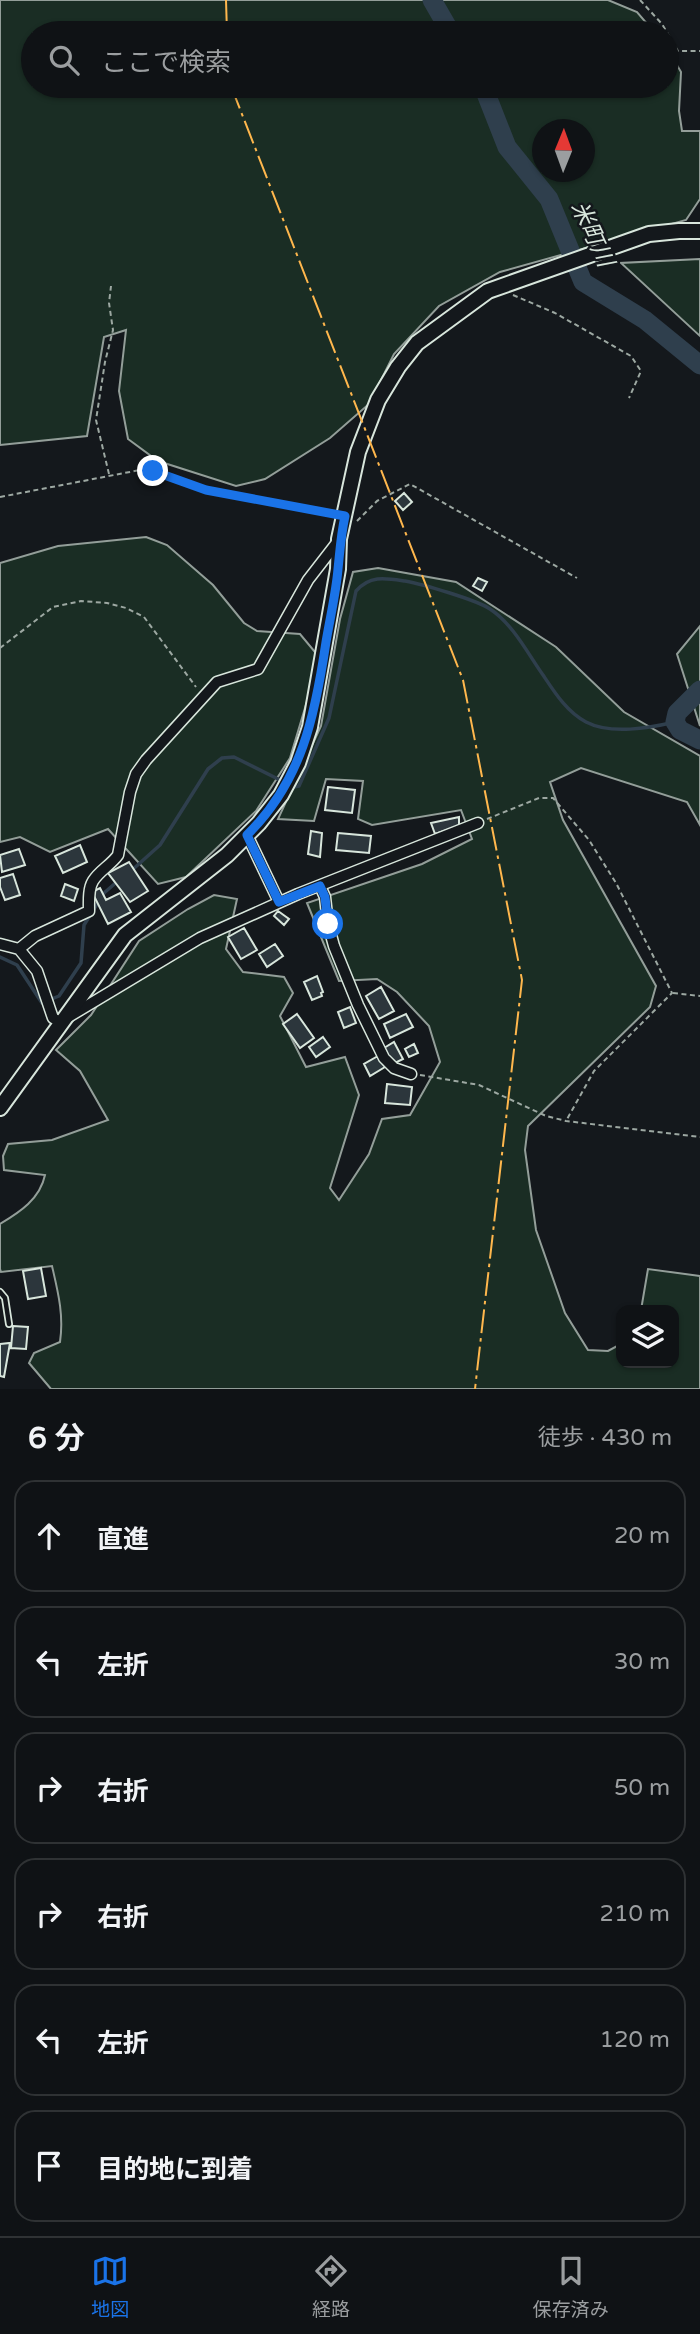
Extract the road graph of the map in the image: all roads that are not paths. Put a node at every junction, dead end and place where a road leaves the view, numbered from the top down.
1 (700, 231) edge
2 (339, 539) junction
3 (478, 823) road end
4 (247, 835) junction
5 (320, 886) junction
6 (279, 902) junction
7 (0, 944) edge
8 (19, 949) junction
9 (57, 1020) junction
10 (411, 1074) road end
11 (0, 1108) edge
12 (0, 1292) edge
13 (9, 1324) dead end

1 - 2 street
2 - 4 street
2 - 8 street
3 - 5 street
4 - 6 street
4 - 9 street
5 - 6 street
5 - 10 street
6 - 9 street
7 - 8 street
8 - 9 street
9 - 11 street
12 - 13 lane

